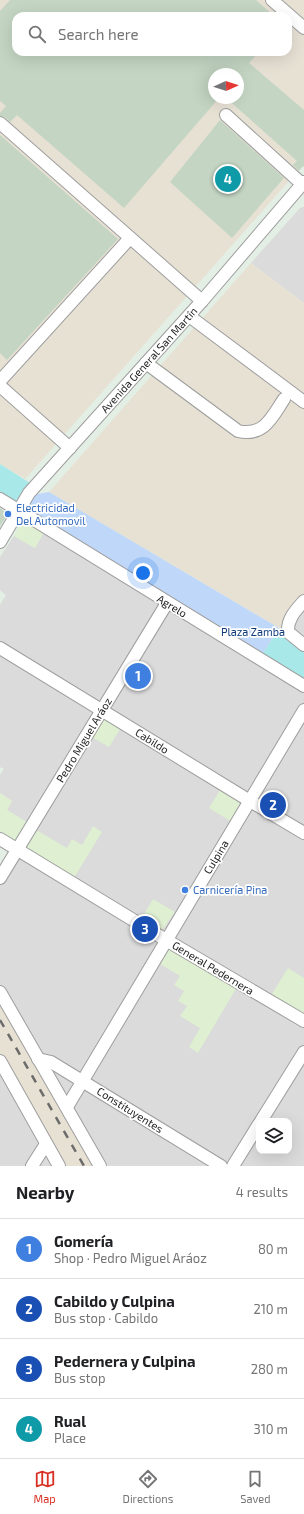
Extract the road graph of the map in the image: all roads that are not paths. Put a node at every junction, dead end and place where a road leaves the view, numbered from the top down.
1 (272, 0) edge
2 (286, 12) edge
3 (292, 18) edge
4 (304, 28) edge
5 (226, 115) dead end
6 (0, 123) edge
7 (302, 187) edge
8 (130, 238) junction
9 (202, 301) junction
10 (189, 316) junction
11 (146, 363) junction
12 (0, 381) edge
13 (0, 386) edge
14 (284, 399) dead end
15 (304, 402) edge
16 (70, 448) junction
17 (0, 499) edge
18 (20, 511) junction
19 (0, 542) edge
20 (304, 601) edge
21 (167, 603) junction
22 (304, 644) edge
23 (0, 648) edge
24 (304, 686) edge
25 (102, 710) junction
26 (304, 710) edge
27 (250, 801) junction
28 (304, 833) edge
29 (0, 839) edge
30 (17, 849) junction
31 (0, 878) edge
32 (166, 940) junction
33 (0, 992) edge
34 (304, 1021) edge
35 (304, 1052) edge
36 (38, 1059) junction
37 (0, 1061) edge
38 (82, 1081) junction
39 (67, 1107) junction
40 (263, 1118) edge
41 (256, 1129) edge
42 (46, 1144) junction
43 (32, 1166) edge
44 (59, 1166) edge
45 (100, 1166) edge
46 (221, 1166) edge
47 (233, 1166) edge

1 - 2 street
3 - 4 street
5 - 7 street
6 - 8 street
7 - 9 street, Avenida General San Martín
8 - 9 street
8 - 12 street
9 - 10 street, Avenida General San Martín
10 - 11 street, Avenida General San Martín
10 - 15 street
11 - 14 street
11 - 16 street, Avenida General San Martín
13 - 16 street
16 - 18 street, Avenida General San Martín
17 - 18 street, Agrelo
18 - 19 street, Avenida General San Martín
18 - 21 street, Agrelo
20 - 22 street
21 - 24 street, Agrelo
21 - 25 street, Pedro Miguel Aráoz
23 - 25 street, Cabildo
25 - 27 street, Cabildo
25 - 30 street, Pedro Miguel Aráoz
26 - 27 street, Culpina
27 - 28 street, Cabildo
27 - 32 street, Culpina
29 - 30 street, General Pedernera
30 - 31 street, Pedro Miguel Aráoz
30 - 32 street, General Pedernera
32 - 34 street, General Pedernera
32 - 38 street, Culpina
33 - 36 street
35 - 40 street
36 - 38 street, Constituyentes
36 - 39 street
37 - 42 street
38 - 39 street, Culpina
38 - 46 street, Constituyentes
39 - 45 street
41 - 47 street
42 - 43 street
42 - 44 street

